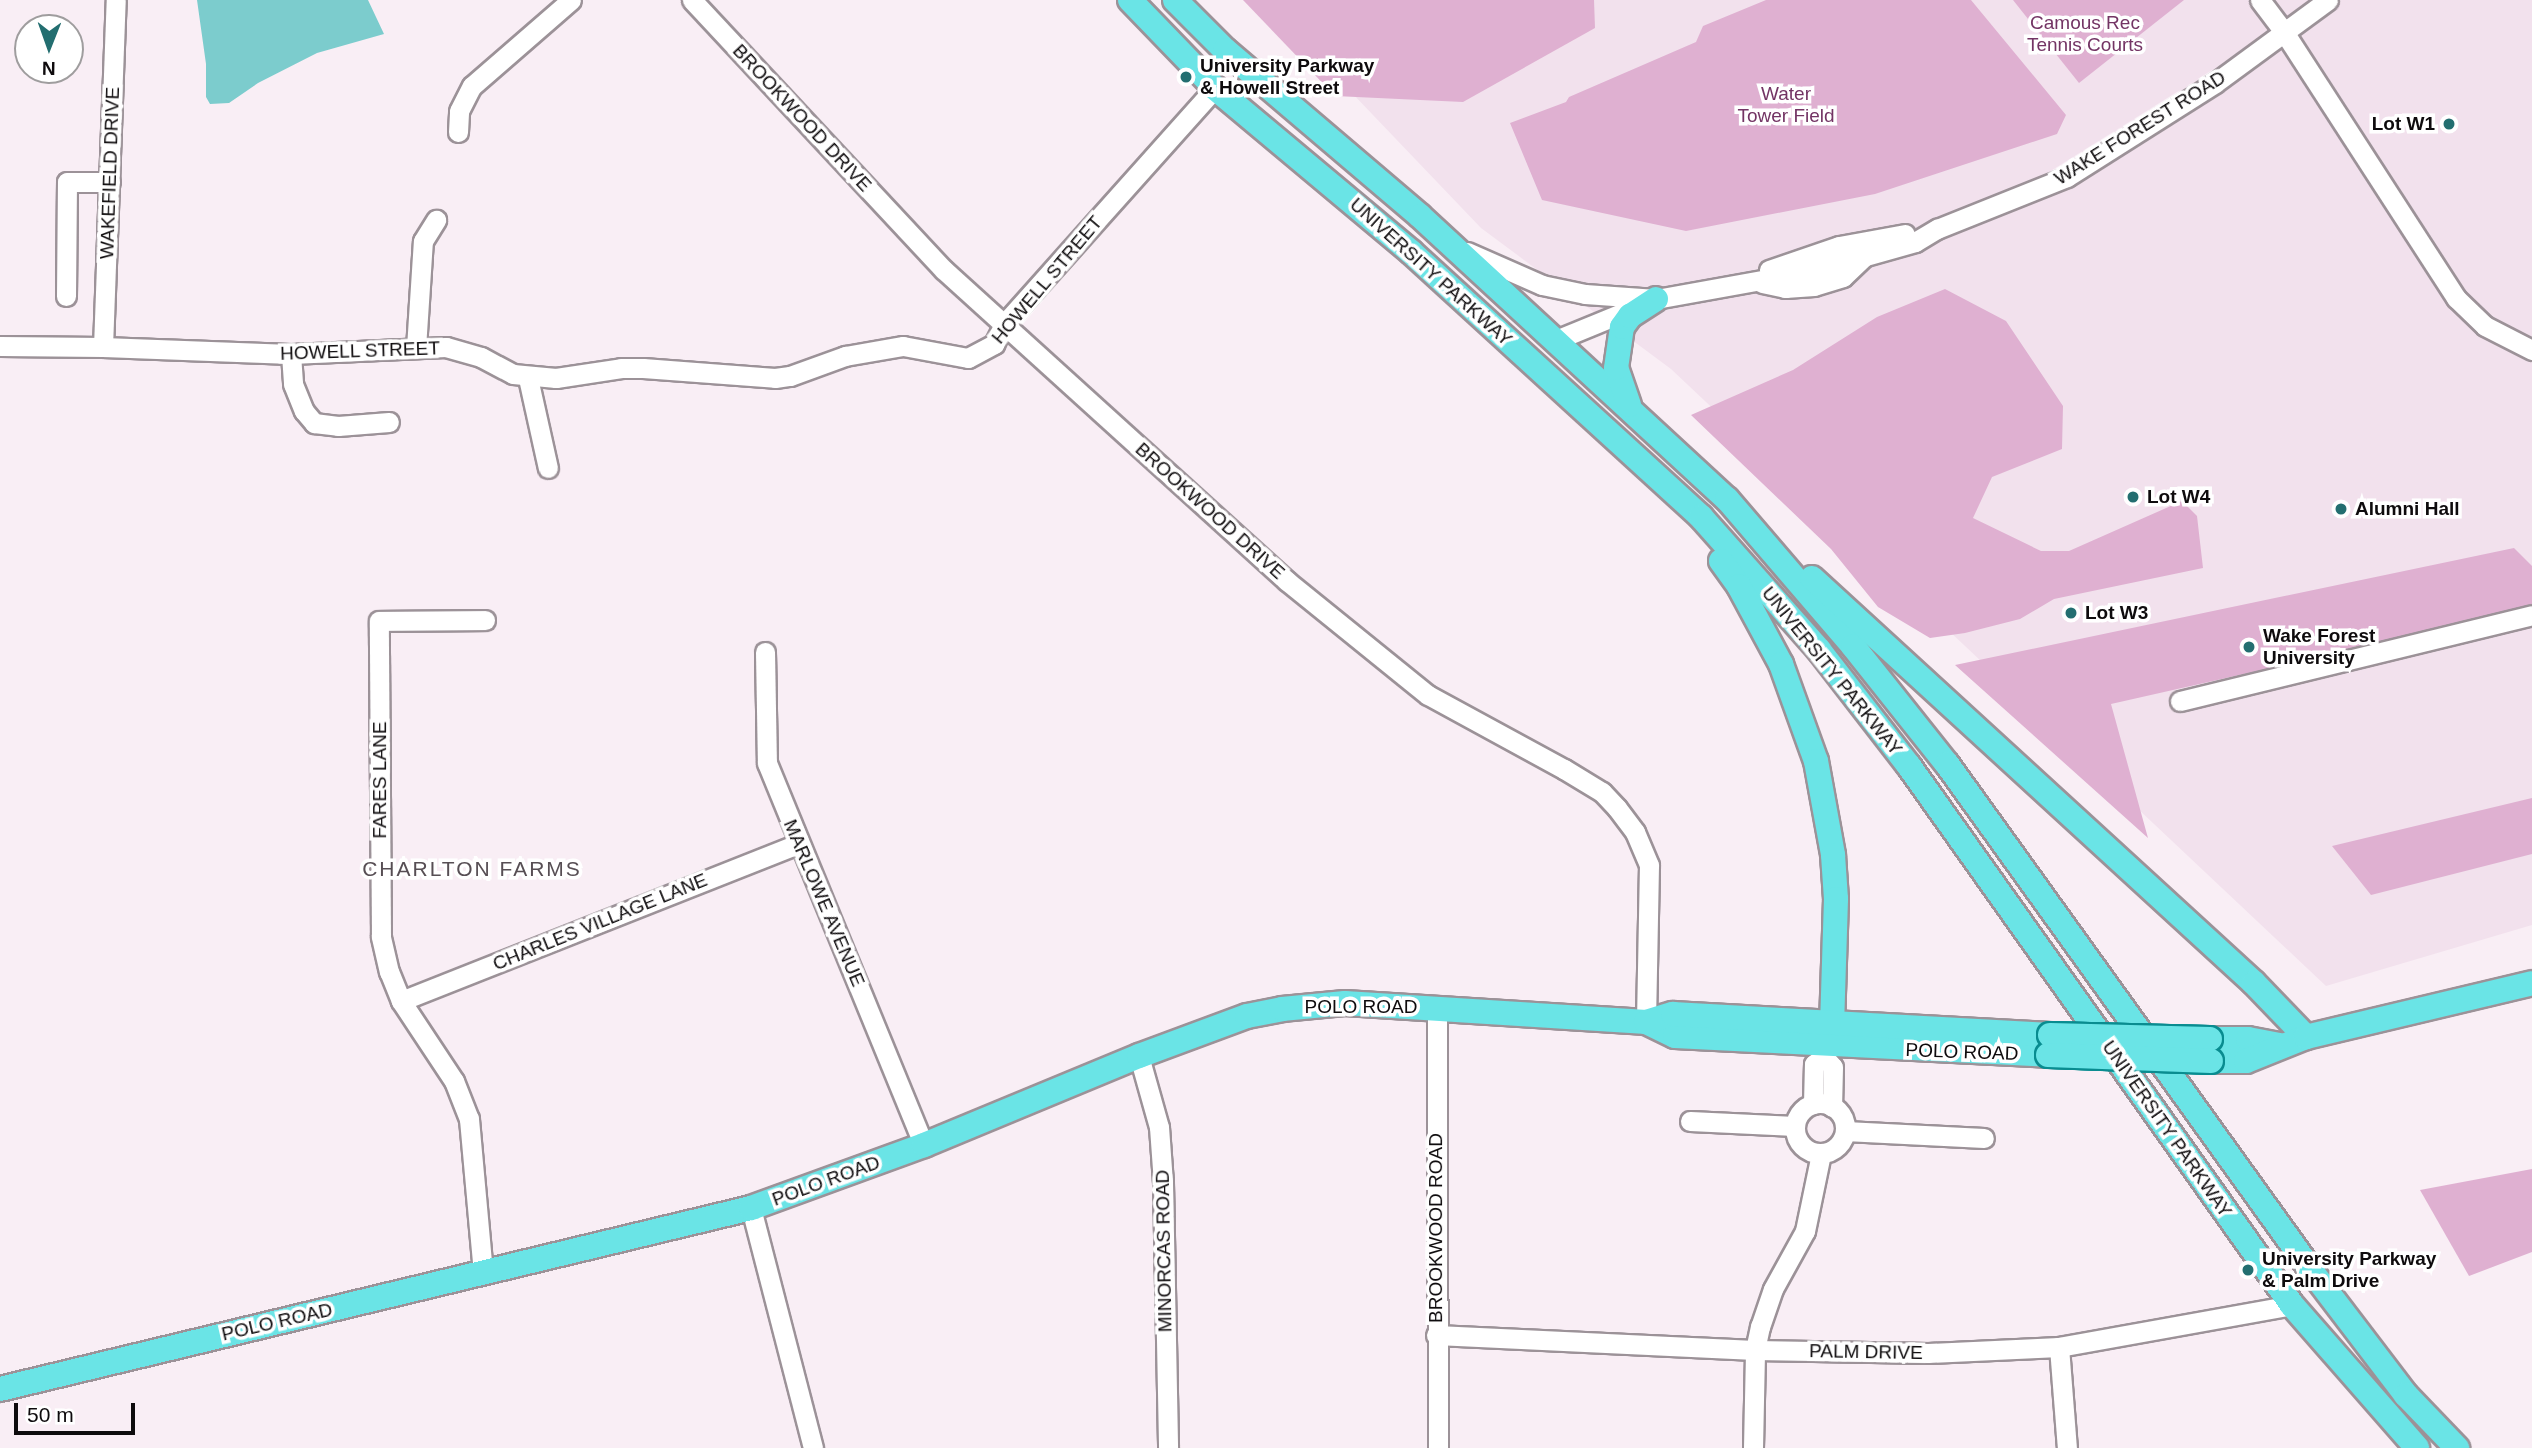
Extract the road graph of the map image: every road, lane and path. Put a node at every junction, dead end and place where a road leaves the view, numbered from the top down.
1 (116, 0) edge
2 (571, 0) edge
3 (692, 0) edge
4 (1130, 0) edge
5 (1175, 0) edge
6 (2260, 0) edge
7 (2328, 0) edge
8 (2284, 32) junction
9 (1215, 88) junction
10 (458, 132) dead end
11 (110, 182) junction
12 (436, 220) dead end
13 (1937, 229) junction
14 (1451, 244) junction
15 (1755, 281) junction
16 (65, 296) dead end
17 (1461, 298) junction
18 (1656, 299) junction
19 (1004, 324) junction
20 (1556, 340) junction
21 (0, 346) edge
22 (103, 347) junction
23 (416, 348) junction
24 (2532, 350) edge
25 (291, 354) junction
26 (528, 378) junction
27 (1630, 408) junction
28 (389, 422) dead end
29 (548, 468) dead end
30 (1647, 468) junction
31 (1727, 499) junction
32 (2532, 615) edge
33 (485, 620) dead end
34 (765, 652) dead end
35 (2180, 701) dead end
36 (798, 844) junction
37 (2532, 983) edge
38 (401, 1001) junction
39 (1437, 1007) junction
40 (1646, 1021) junction
41 (2306, 1037) junction
42 (1827, 1042) junction
43 (2049, 1045) junction
44 (1139, 1056) junction
45 (1823, 1106) junction
46 (1690, 1121) dead end
47 (1795, 1126) junction
48 (1845, 1131) junction
49 (1984, 1138) dead end
50 (924, 1145) junction
51 (1821, 1154) junction
52 (751, 1208) junction
53 (483, 1273) junction
54 (2292, 1305) junction
55 (1436, 1335) junction
56 (2059, 1348) junction
57 (1755, 1350) junction
58 (0, 1389) edge
59 (813, 1448) edge
60 (1168, 1448) edge
61 (1438, 1448) edge
62 (1753, 1448) edge
63 (2067, 1448) edge
64 (2417, 1448) edge
65 (2457, 1448) edge

1 - 11 street, WAKEFIELD DRIVE
2 - 10 street
3 - 19 street, BROOKWOOD DRIVE
4 - 9 main road, UNIVERSITY PARKWAY
5 - 14 main road, UNIVERSITY PARKWAY
6 - 8 street
7 - 8 street, WAKE FOREST ROAD
8 - 13 street, WAKE FOREST ROAD
8 - 24 street
9 - 17 main road, UNIVERSITY PARKWAY
9 - 19 street, HOWELL STREET
11 - 16 street
11 - 22 street, WAKEFIELD DRIVE
12 - 23 street
13 - 15 street, WAKE FOREST ROAD
13 - 15 street, WAKE FOREST ROAD
14 - 18 street, WAKE FOREST ROAD
14 - 20 main road, UNIVERSITY PARKWAY
15 - 18 street, WAKE FOREST ROAD
17 - 20 main road
17 - 30 main road, UNIVERSITY PARKWAY
18 - 20 street, WAKE FOREST ROAD
18 - 27 main road
19 - 26 street, HOWELL STREET
19 - 40 street, BROOKWOOD DRIVE
20 - 27 main road, UNIVERSITY PARKWAY
21 - 22 street, HOWELL STREET
22 - 25 street, HOWELL STREET
23 - 25 street, HOWELL STREET
23 - 26 street, HOWELL STREET
25 - 28 street
26 - 29 street
27 - 31 main road, UNIVERSITY PARKWAY
30 - 42 main road
30 - 54 main road, UNIVERSITY PARKWAY
31 - 41 main road
31 - 65 main road, UNIVERSITY PARKWAY
32 - 35 street
33 - 38 street, FARES LANE
34 - 36 street, MARLOWE AVENUE
36 - 38 street, CHARLES VILLAGE LANE
36 - 50 street, MARLOWE AVENUE
37 - 41 main road, POLO ROAD
38 - 53 street, FARES LANE
39 - 40 main road, POLO ROAD
39 - 44 main road, POLO ROAD
39 - 55 street, BROOKWOOD ROAD
40 - 42 main road, POLO ROAD
41 - 43 main road, POLO ROAD, bridge
42 - 43 main road, POLO ROAD
42 - 43 main road, POLO ROAD
42 - 45 street
44 - 50 main road, POLO ROAD
44 - 60 street, MINORCAS ROAD
45 - 47 street
45 - 48 street
46 - 47 street
47 - 51 street
48 - 49 street
48 - 51 street
50 - 52 main road, POLO ROAD
51 - 57 street
52 - 53 main road, POLO ROAD
52 - 59 street
53 - 58 main road, POLO ROAD
54 - 56 street, PALM DRIVE
54 - 64 main road, UNIVERSITY PARKWAY
55 - 57 street, PALM DRIVE
55 - 61 street, BROOKWOOD ROAD
56 - 57 street, PALM DRIVE
56 - 63 street
57 - 62 street

